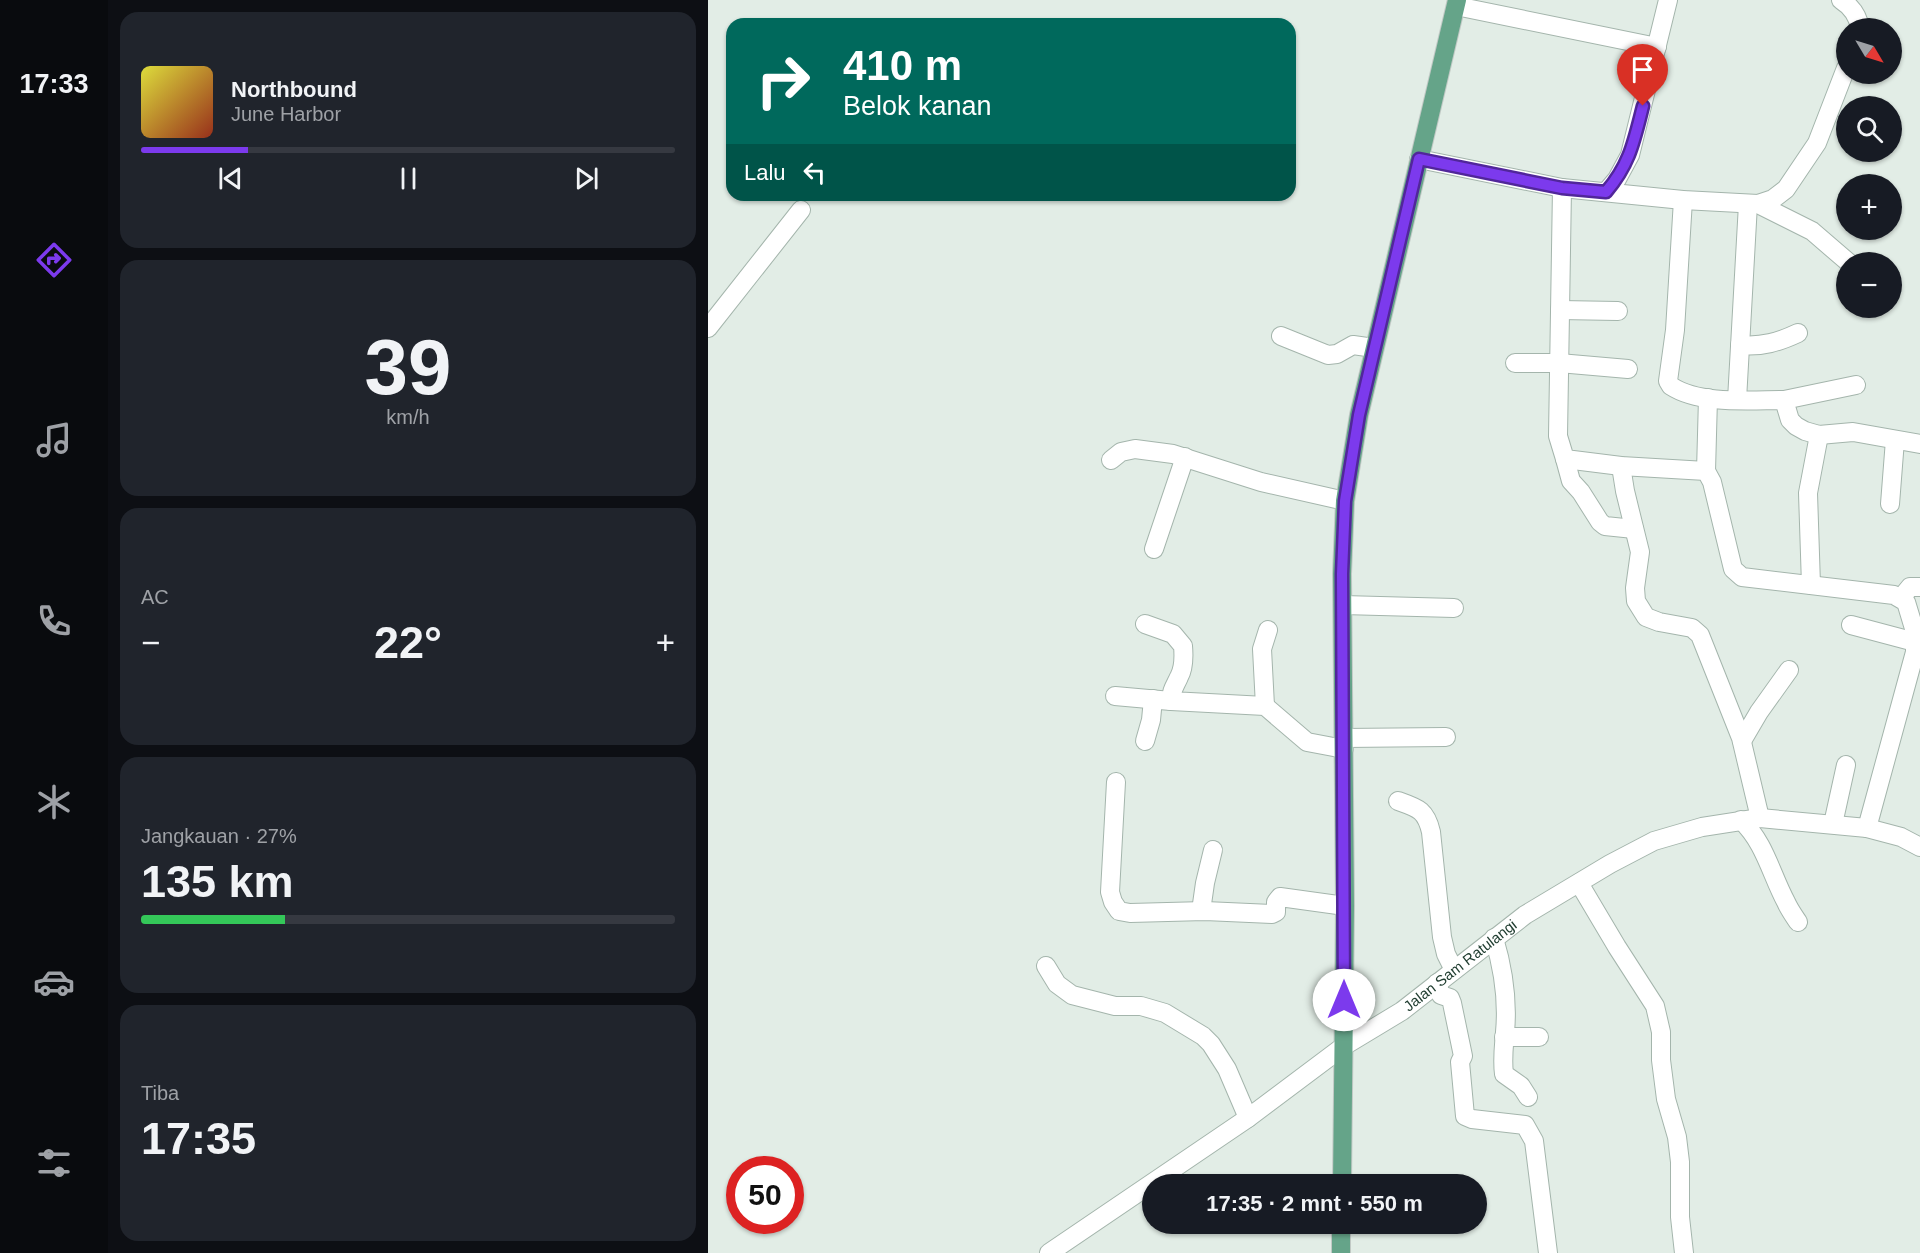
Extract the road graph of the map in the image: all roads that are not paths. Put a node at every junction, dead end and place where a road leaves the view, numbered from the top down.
1 (1668, 0) edge
2 (1850, 2) edge
3 (1457, 3) edge
4 (1858, 18) edge
5 (1657, 47) junction
6 (1840, 84) edge
7 (1419, 159) junction
8 (1562, 188) junction
9 (1606, 192) junction
10 (1683, 200) junction
11 (1753, 204) junction
12 (801, 210) dead end
13 (1836, 252) edge
14 (1560, 310) junction
15 (1618, 311) dead end
16 (708, 328) edge
17 (1798, 333) dead end
18 (1281, 336) dead end
19 (1740, 345) junction
20 (1374, 348) junction
21 (1515, 363) dead end
22 (1559, 363) junction
23 (1628, 369) dead end
24 (1856, 385) dead end
25 (1707, 398) junction
26 (1737, 400) junction
27 (1784, 400) junction
28 (1819, 435) junction
29 (1895, 440) junction
30 (1920, 444) edge
31 (1185, 457) junction
32 (1565, 459) junction
33 (1111, 460) dead end
34 (1621, 466) junction
35 (1706, 471) junction
36 (1345, 501) junction
37 (1890, 504) dead end
38 (1634, 529) junction
39 (1154, 549) dead end
40 (1811, 585) junction
41 (1920, 587) edge
42 (1900, 598) junction
43 (1343, 605) junction
44 (1454, 608) dead end
45 (1145, 624) dead end
46 (1851, 625) dead end
47 (1268, 630) dead end
48 (1917, 649) edge
49 (1789, 670) dead end
50 (1115, 696) dead end
51 (1162, 700) junction
52 (1264, 706) junction
53 (1446, 737) dead end
54 (1145, 741) dead end
55 (1742, 741) junction
56 (1344, 744) junction
57 (1846, 765) dead end
58 (1116, 782) dead end
59 (1398, 801) dead end
60 (1760, 818) junction
61 (1741, 820) junction
62 (1833, 824) junction
63 (1867, 828) junction
64 (1920, 847) edge
65 (1213, 850) dead end
66 (1579, 883) junction
67 (1345, 906) junction
68 (1201, 911) junction
69 (1798, 922) dead end
70 (1494, 938) junction
71 (1046, 966) dead end
72 (1454, 970) junction
73 (1437, 983) junction
74 (1504, 1037) junction
75 (1539, 1037) dead end
76 (1344, 1046) junction
77 (1528, 1097) dead end
78 (1248, 1118) junction
79 (1342, 1174) edge
80 (1341, 1234) edge
81 (1049, 1253) edge
82 (1341, 1253) edge
83 (1548, 1253) edge
84 (1684, 1253) edge

1 - 5 street
2 - 4 street
3 - 5 street
3 - 7 main road
5 - 9 street
6 - 11 street
7 - 8 street
7 - 20 main road
8 - 9 street
8 - 14 street
9 - 10 street
10 - 11 street
10 - 25 street
11 - 13 street
11 - 19 street
12 - 16 street
14 - 15 street
14 - 22 street
17 - 19 street
18 - 20 street
19 - 26 street
20 - 36 main road
21 - 22 street
22 - 23 street
22 - 32 street
24 - 27 street
25 - 26 street
25 - 35 street
26 - 27 street
27 - 28 street
28 - 29 street
28 - 40 street
29 - 30 street
29 - 37 street
31 - 33 street
31 - 36 street
31 - 39 street
32 - 34 street
32 - 38 street
34 - 35 street
34 - 38 street
35 - 40 street
36 - 43 main road
38 - 55 street
40 - 42 street
41 - 42 street
42 - 48 street
43 - 44 street
43 - 56 main road
45 - 51 street
46 - 48 street
47 - 52 street
48 - 63 street
49 - 55 street
50 - 51 street
51 - 52 street
51 - 54 street
52 - 56 street
53 - 56 street
55 - 60 street
56 - 67 main road
57 - 62 street
58 - 68 street
59 - 72 street
60 - 61 street, Jalan Sam Ratulangi
60 - 62 street, Jalan Sam Ratulangi
61 - 66 street, Jalan Sam Ratulangi
61 - 69 street
62 - 63 street, Jalan Sam Ratulangi
63 - 64 street, Jalan Sam Ratulangi
65 - 68 street
66 - 70 street, Jalan Sam Ratulangi
66 - 84 street
67 - 68 street
67 - 76 main road
70 - 72 street, Jalan Sam Ratulangi
70 - 74 street
71 - 78 street
72 - 73 street, Jalan Sam Ratulangi
73 - 76 street, Jalan Sam Ratulangi
73 - 83 street
74 - 75 street
74 - 77 street
76 - 78 street, Jalan Sam Ratulangi
76 - 79 main road
78 - 81 street, Jalan Sam Ratulangi
80 - 82 main road

